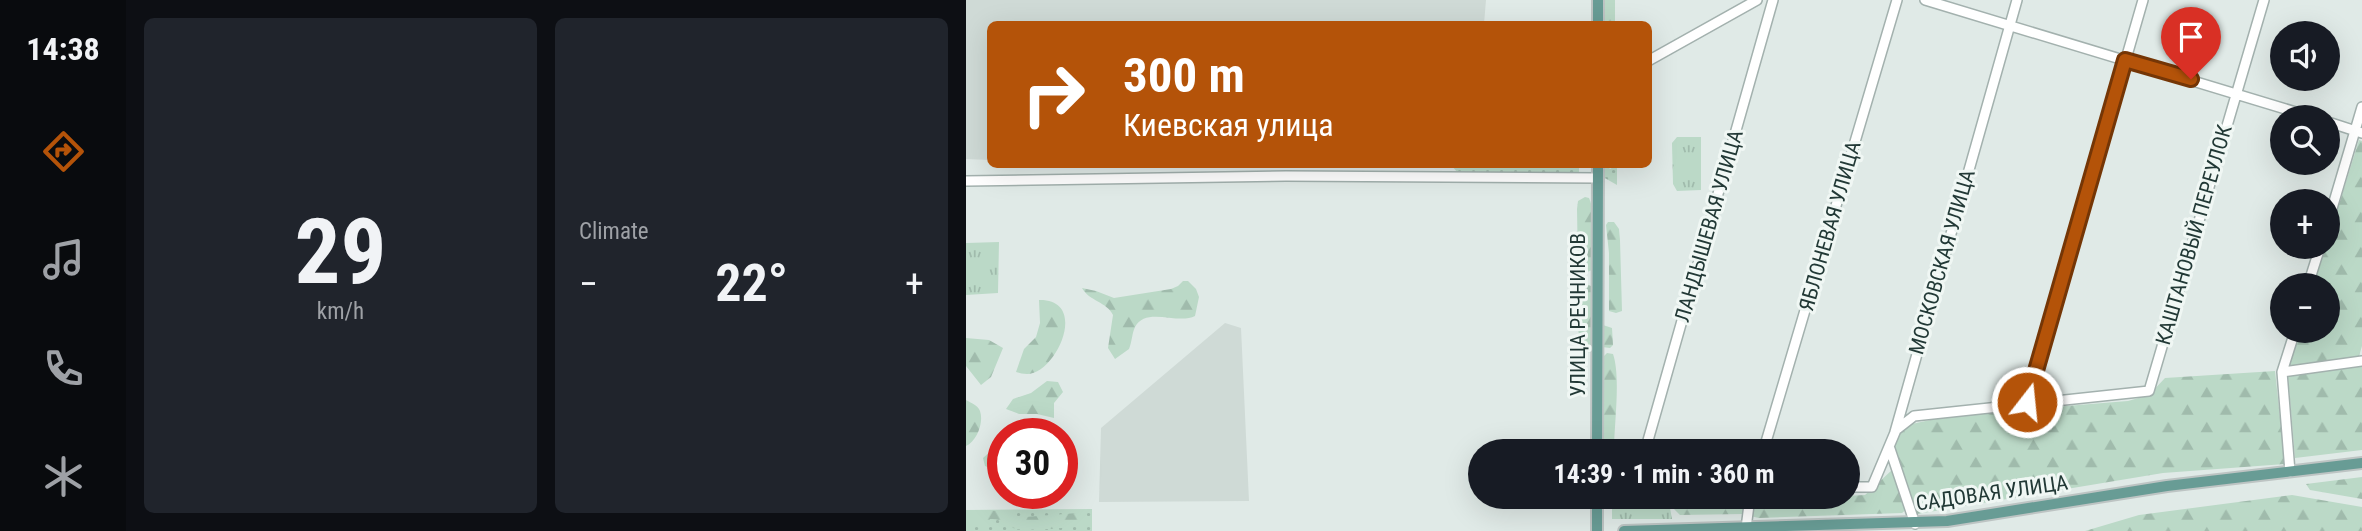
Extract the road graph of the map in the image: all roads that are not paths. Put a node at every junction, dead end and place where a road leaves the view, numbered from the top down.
1 (1598, 0) edge
2 (1757, 0) edge
3 (1773, 0) edge
4 (1897, 0) edge
5 (1926, 0) edge
6 (2017, 0) edge
7 (2143, 0) edge
8 (2264, 0) edge
9 (1598, 21) edge
10 (2009, 25) junction
11 (1652, 59) edge
12 (2125, 60) junction
13 (2235, 93) junction
14 (2274, 105) edge
15 (2362, 107) edge
16 (2340, 126) edge
17 (2358, 132) edge
18 (1598, 168) edge
19 (1598, 178) junction
20 (966, 181) edge
21 (2339, 189) edge
22 (2291, 343) edge
23 (2362, 361) edge
24 (2282, 372) junction
25 (2027, 402) junction
26 (1597, 439) edge
27 (1648, 439) edge
28 (1767, 439) edge
29 (1890, 449) junction
30 (2362, 463) edge
31 (2290, 471) junction
32 (1860, 487) edge
33 (1597, 509) edge
34 (1748, 509) edge
35 (1915, 523) junction
36 (1746, 528) junction
37 (1597, 531) edge
38 (1624, 531) edge

1 - 9 main road
2 - 11 street
3 - 27 street, ЛАНДЫШЕВАЯ УЛИЦА
4 - 28 street, ЯБЛОНЕВАЯ УЛИЦА
5 - 10 street
6 - 10 street, МОСКОВСКАЯ УЛИЦА
7 - 12 street
8 - 13 street, КАШТАНОВЫЙ ПЕРЕУЛОК
10 - 12 street
10 - 29 street, МОСКОВСКАЯ УЛИЦА
12 - 13 street
12 - 25 street
13 - 14 street
13 - 25 street, КАШТАНОВЫЙ ПЕРЕУЛОК
15 - 17 street
16 - 17 street
17 - 21 street
18 - 19 main road, УЛИЦА РЕЧНИКОВ
19 - 20 street
19 - 26 main road, УЛИЦА РЕЧНИКОВ
22 - 24 street
23 - 24 street
24 - 31 street
25 - 29 street
29 - 32 street
29 - 35 street
30 - 31 main road, САДОВАЯ УЛИЦА
31 - 35 main road, САДОВАЯ УЛИЦА
33 - 37 main road
34 - 36 street
35 - 36 main road, САДОВАЯ УЛИЦА
36 - 38 main road, САДОВАЯ УЛИЦА

